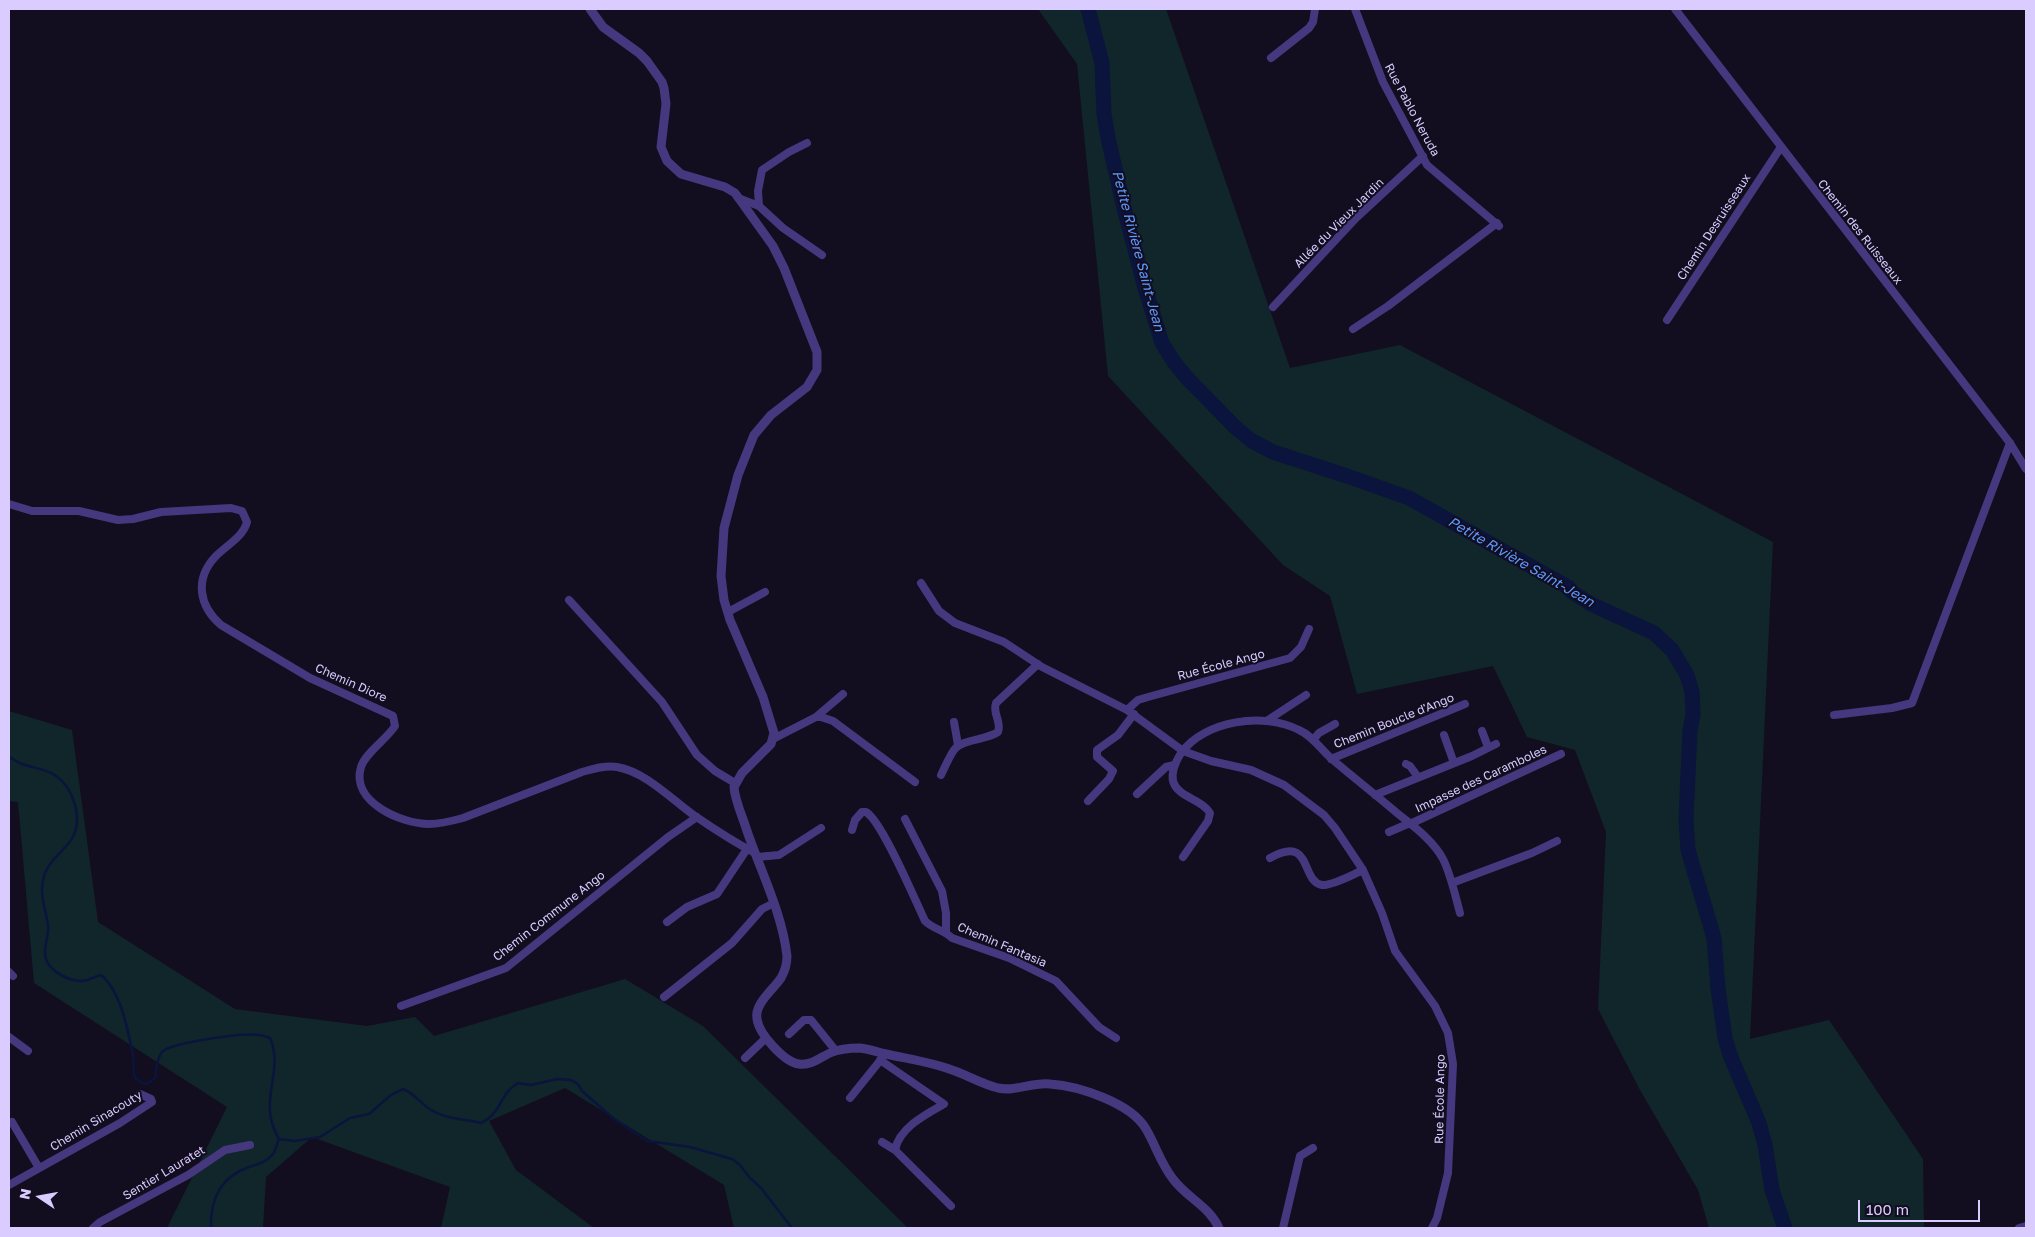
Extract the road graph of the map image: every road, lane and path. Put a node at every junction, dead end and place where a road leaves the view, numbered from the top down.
1 (590, 9) edge
2 (1315, 9) edge
3 (1355, 9) edge
4 (1675, 9) edge
5 (1271, 58) dead end
6 (807, 143) dead end
7 (1781, 147) junction
8 (1423, 156) junction
9 (738, 198) junction
10 (759, 206) junction
11 (822, 255) dead end
12 (1273, 307) dead end
13 (1667, 320) dead end
14 (1353, 329) dead end
15 (2010, 443) junction
16 (2026, 469) edge
17 (9, 504) edge
18 (921, 583) dead end
19 (765, 592) dead end
20 (569, 600) dead end
21 (728, 612) junction
22 (1310, 629) dead end
23 (1038, 664) junction
24 (843, 694) dead end
25 (1306, 695) dead end
26 (1465, 704) dead end
27 (1130, 712) junction
28 (1834, 715) dead end
29 (816, 718) junction
30 (1268, 720) junction
31 (954, 722) dead end
32 (1335, 724) dead end
33 (1482, 731) dead end
34 (1444, 735) dead end
35 (774, 739) junction
36 (1313, 740) junction
37 (1496, 744) dead end
38 (958, 745) junction
39 (1488, 748) junction
40 (1183, 751) junction
41 (1561, 754) dead end
42 (1331, 759) junction
43 (1454, 763) junction
44 (1406, 764) dead end
45 (1174, 765) junction
46 (941, 775) dead end
47 (1418, 777) junction
48 (915, 782) dead end
49 (735, 783) junction
50 (1137, 794) dead end
51 (1375, 795) junction
52 (1088, 801) dead end
53 (696, 817) junction
54 (905, 818) dead end
55 (1410, 823) junction
56 (821, 828) dead end
57 (852, 830) dead end
58 (1389, 832) dead end
59 (1557, 841) dead end
60 (753, 853) junction
61 (1183, 857) dead end
62 (1270, 858) dead end
63 (1363, 870) junction
64 (1452, 883) junction
65 (774, 903) junction
66 (1460, 913) dead end
67 (667, 922) dead end
68 (946, 932) junction
69 (664, 997) dead end
70 (401, 1006) dead end
71 (789, 1034) dead end
72 (9, 1037) edge
73 (766, 1038) junction
74 (1116, 1038) dead end
75 (28, 1051) dead end
76 (836, 1051) junction
77 (883, 1057) junction
78 (745, 1058) dead end
79 (140, 1094) dead end
80 (850, 1098) dead end
81 (12, 1122) dead end
82 (882, 1142) dead end
83 (250, 1145) dead end
84 (1314, 1148) dead end
85 (894, 1150) junction
86 (39, 1168) junction
87 (9, 1185) edge
88 (950, 1206) dead end
89 (2026, 1226) edge
90 (93, 1228) edge
91 (1219, 1228) edge
92 (1283, 1228) edge
93 (1432, 1228) edge
94 (2019, 1228) edge

1 - 9 street
2 - 5 street
3 - 8 street, Rue Pablo Neruda
4 - 7 street, Chemin des Ruisseaux
6 - 10 street
7 - 13 street, Chemin Desruisseaux
7 - 15 street, Chemin des Ruisseaux
8 - 12 street, Allée du Vieux Jardin
8 - 14 street, Rue Pablo Neruda
9 - 10 street
9 - 21 street
10 - 11 street
15 - 16 street, Chemin des Ruisseaux
15 - 28 street
17 - 53 street, Chemin Diore
18 - 23 street, Rue École Ango
19 - 21 street
20 - 49 street
21 - 35 street
22 - 27 street, Rue École Ango
23 - 27 street, Rue École Ango
23 - 38 street
24 - 29 street
25 - 30 street, Chemin Boucle d'Ango
26 - 42 street, Chemin Boucle d'Ango
27 - 40 street, Rue École Ango
27 - 52 street, Rue École Ango
29 - 35 street
29 - 48 street
30 - 36 street, Chemin Boucle d'Ango
30 - 40 street, Chemin Boucle d'Ango
31 - 38 street
32 - 36 street, Chemin Boucle d'Ango
33 - 39 street
34 - 43 street
35 - 49 street
36 - 42 street, Chemin Boucle d'Ango
37 - 39 street
38 - 46 street
39 - 43 street
40 - 45 street, Chemin Boucle d'Ango
40 - 63 street, Rue École Ango
41 - 55 street, Impasse des Caramboles
42 - 51 street, Chemin Boucle d'Ango
43 - 47 street
44 - 47 street
45 - 50 street
45 - 61 street
47 - 51 street
49 - 60 street
51 - 55 street, Chemin Boucle d'Ango
53 - 60 street, Chemin Diore
53 - 70 street, Chemin Commune Ango
54 - 68 street, Chemin Fantasia
55 - 58 street
55 - 64 street, Chemin Boucle d'Ango
56 - 60 street
57 - 68 street, Chemin Fantasia
59 - 64 street
60 - 65 street
60 - 67 street
62 - 63 street
63 - 93 street, Rue École Ango
64 - 66 street, Chemin Boucle d'Ango
65 - 69 street
65 - 73 street
68 - 74 street, Chemin Fantasia
71 - 76 street
72 - 75 street
73 - 76 street
73 - 78 street
76 - 77 street
77 - 80 street
77 - 85 street
77 - 91 street
79 - 86 street, Chemin Sinacouty
81 - 86 street
82 - 85 street
83 - 90 street, Sentier Lauratet
84 - 92 street
85 - 88 street
86 - 87 street, Chemin Sinacouty
89 - 94 street

